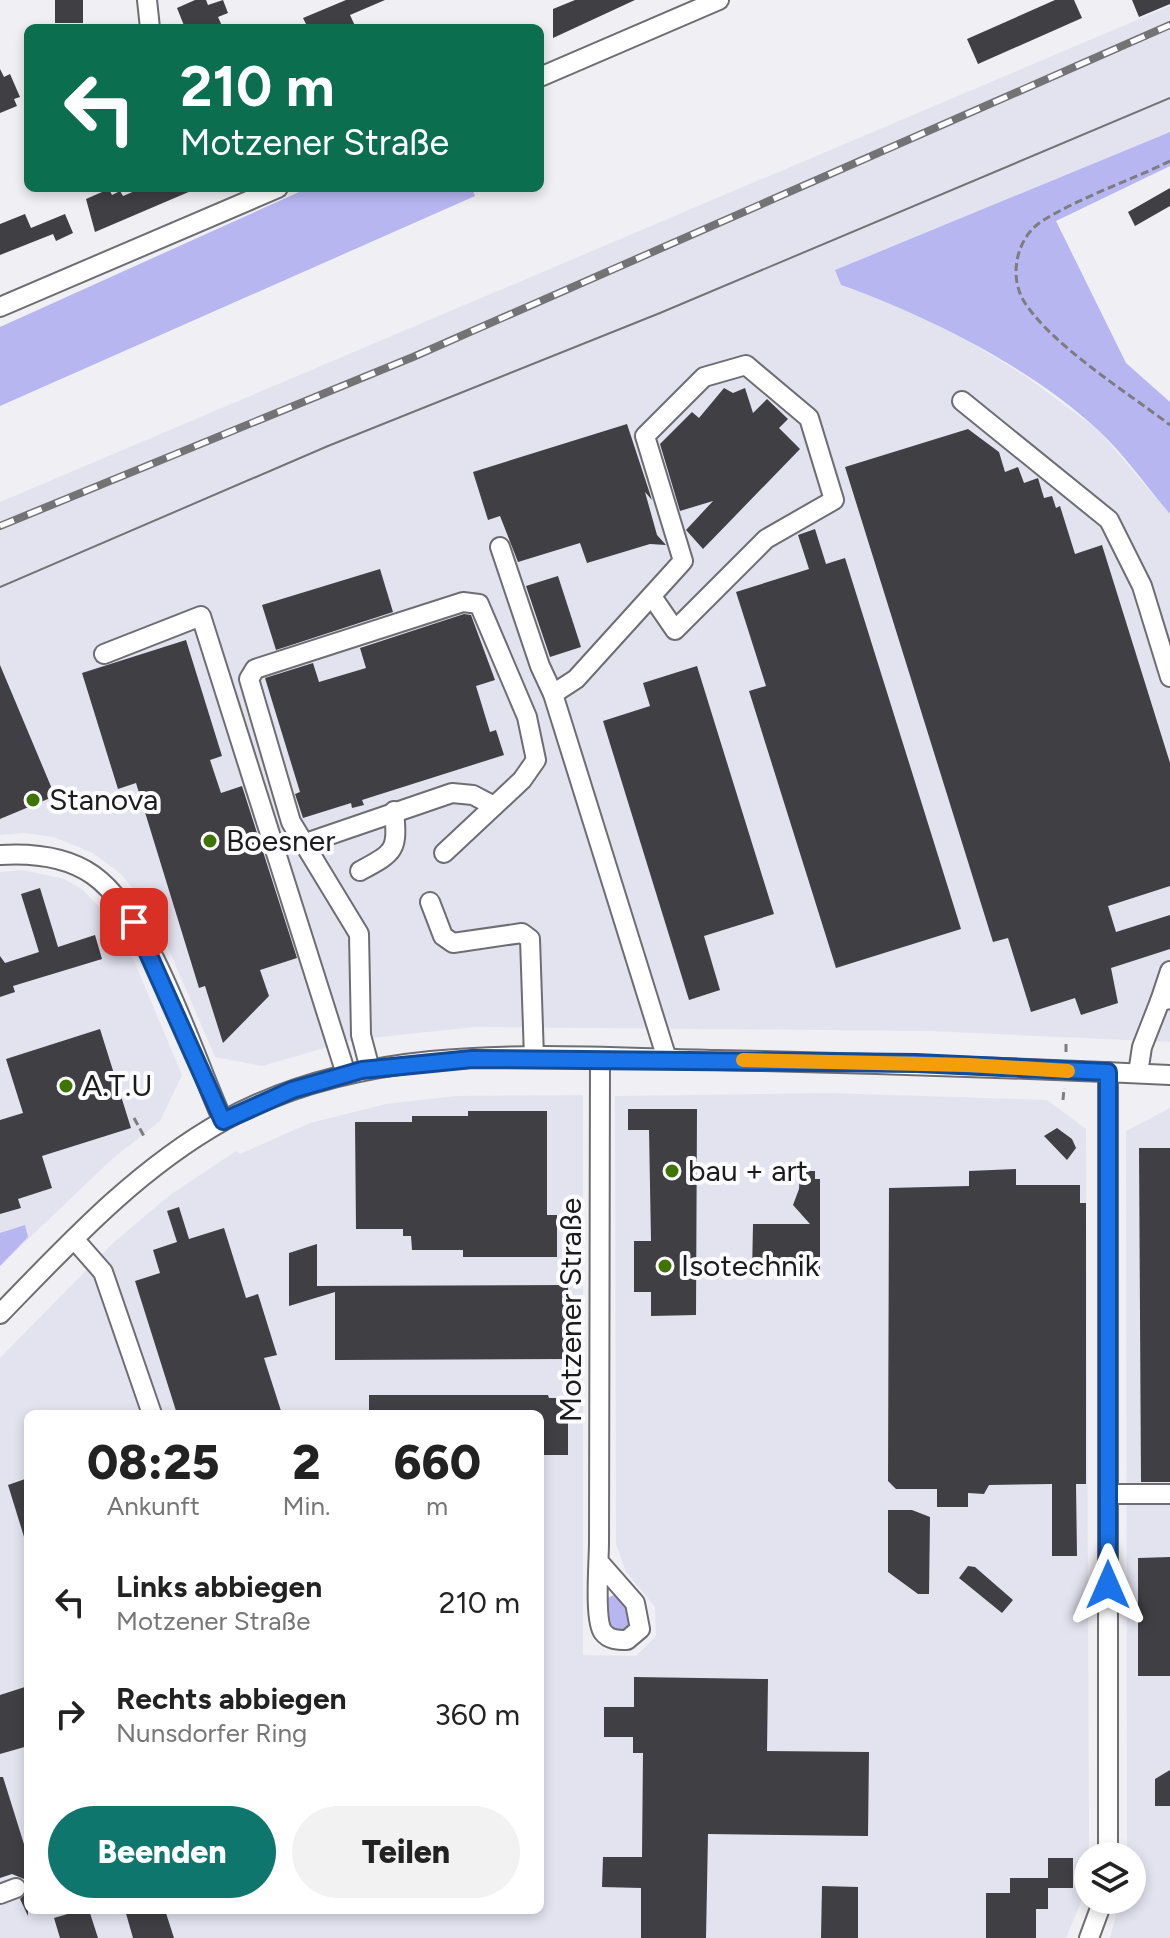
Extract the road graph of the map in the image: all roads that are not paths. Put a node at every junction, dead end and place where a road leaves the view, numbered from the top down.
1 (147, 0) edge
2 (719, 0) edge
3 (150, 24) edge
4 (544, 75) edge
5 (269, 192) edge
6 (0, 307) edge
7 (962, 401) dead end
8 (500, 547) dead end
9 (653, 598) junction
10 (104, 654) dead end
11 (1170, 677) edge
12 (553, 694) junction
13 (494, 806) junction
14 (394, 811) junction
15 (303, 844) junction
16 (444, 853) dead end
17 (0, 855) edge
18 (360, 871) dead end
19 (430, 902) dead end
20 (1170, 971) edge
21 (1165, 1000) edge
22 (534, 1057) junction
23 (600, 1058) junction
24 (667, 1059) junction
25 (370, 1069) junction
26 (1108, 1072) junction
27 (1138, 1073) junction
28 (346, 1074) junction
29 (1170, 1075) edge
30 (223, 1121) junction
31 (74, 1239) junction
32 (0, 1314) edge
33 (151, 1410) edge
34 (1108, 1494) junction
35 (1170, 1494) edge
36 (599, 1562) dead end
37 (1108, 1842) edge
38 (1098, 1914) edge
39 (1089, 1938) edge

1 - 3 street
2 - 4 street
5 - 6 street
7 - 11 street
8 - 12 street
9 - 9 street
9 - 12 street
10 - 28 street
12 - 24 street
13 - 14 street
13 - 15 street
13 - 16 street
14 - 15 street
14 - 18 street
15 - 25 street
17 - 30 street
19 - 22 street
20 - 21 street
21 - 27 street
22 - 23 street
22 - 25 street
23 - 24 street
23 - 36 street, Motzener Straße
24 - 26 street
25 - 28 street
26 - 27 street
26 - 34 street
27 - 29 street
28 - 30 street
30 - 31 street
31 - 32 street
31 - 33 street
34 - 35 street
34 - 37 street
38 - 39 street

